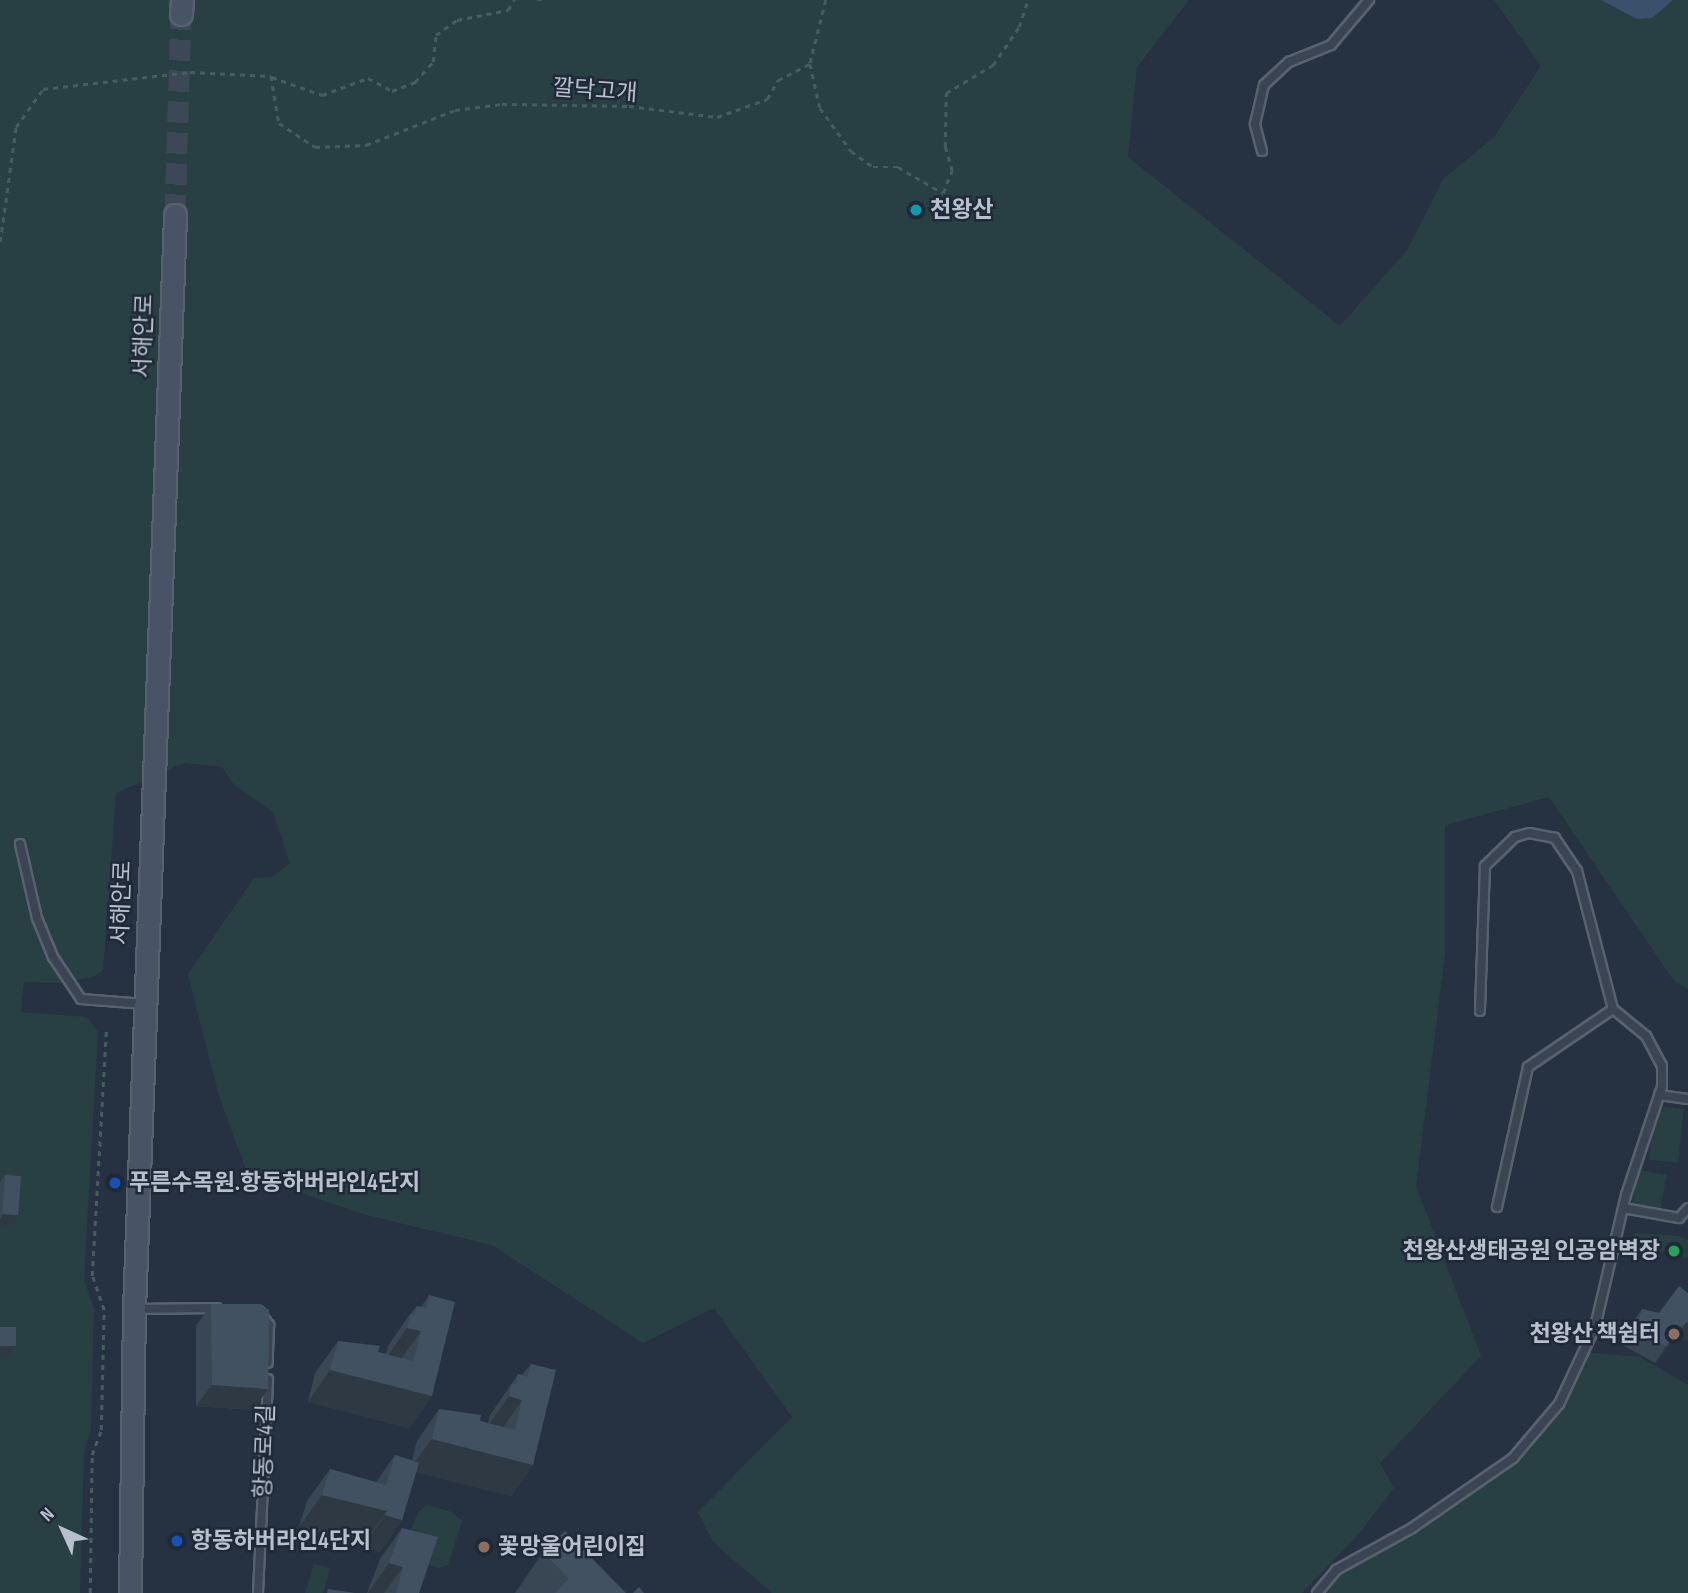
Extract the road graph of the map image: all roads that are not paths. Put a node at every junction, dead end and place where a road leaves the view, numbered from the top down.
1 (1369, 0) edge
2 (1262, 151) dead end
3 (175, 215) tunnel mouth
4 (20, 844) dead end
5 (145, 1004) junction
6 (1613, 1009) junction
7 (1480, 1011) dead end
8 (1659, 1095) junction
9 (1688, 1099) edge
10 (1497, 1207) dead end
11 (1623, 1208) junction
12 (1688, 1208) edge
13 (223, 1308) edge
14 (134, 1309) junction
15 (260, 1311) edge
16 (130, 1593) edge
17 (258, 1593) edge
18 (1317, 1593) edge

1 - 2 lane
3 - 5 main road, 서해안로
4 - 5 lane
5 - 14 main road, 서해안로
6 - 7 lane
6 - 8 lane
6 - 10 lane
8 - 9 lane
8 - 11 lane
11 - 12 lane
11 - 18 lane
13 - 14 lane
14 - 16 main road, 서해안로
15 - 17 lane, 항동로4길

